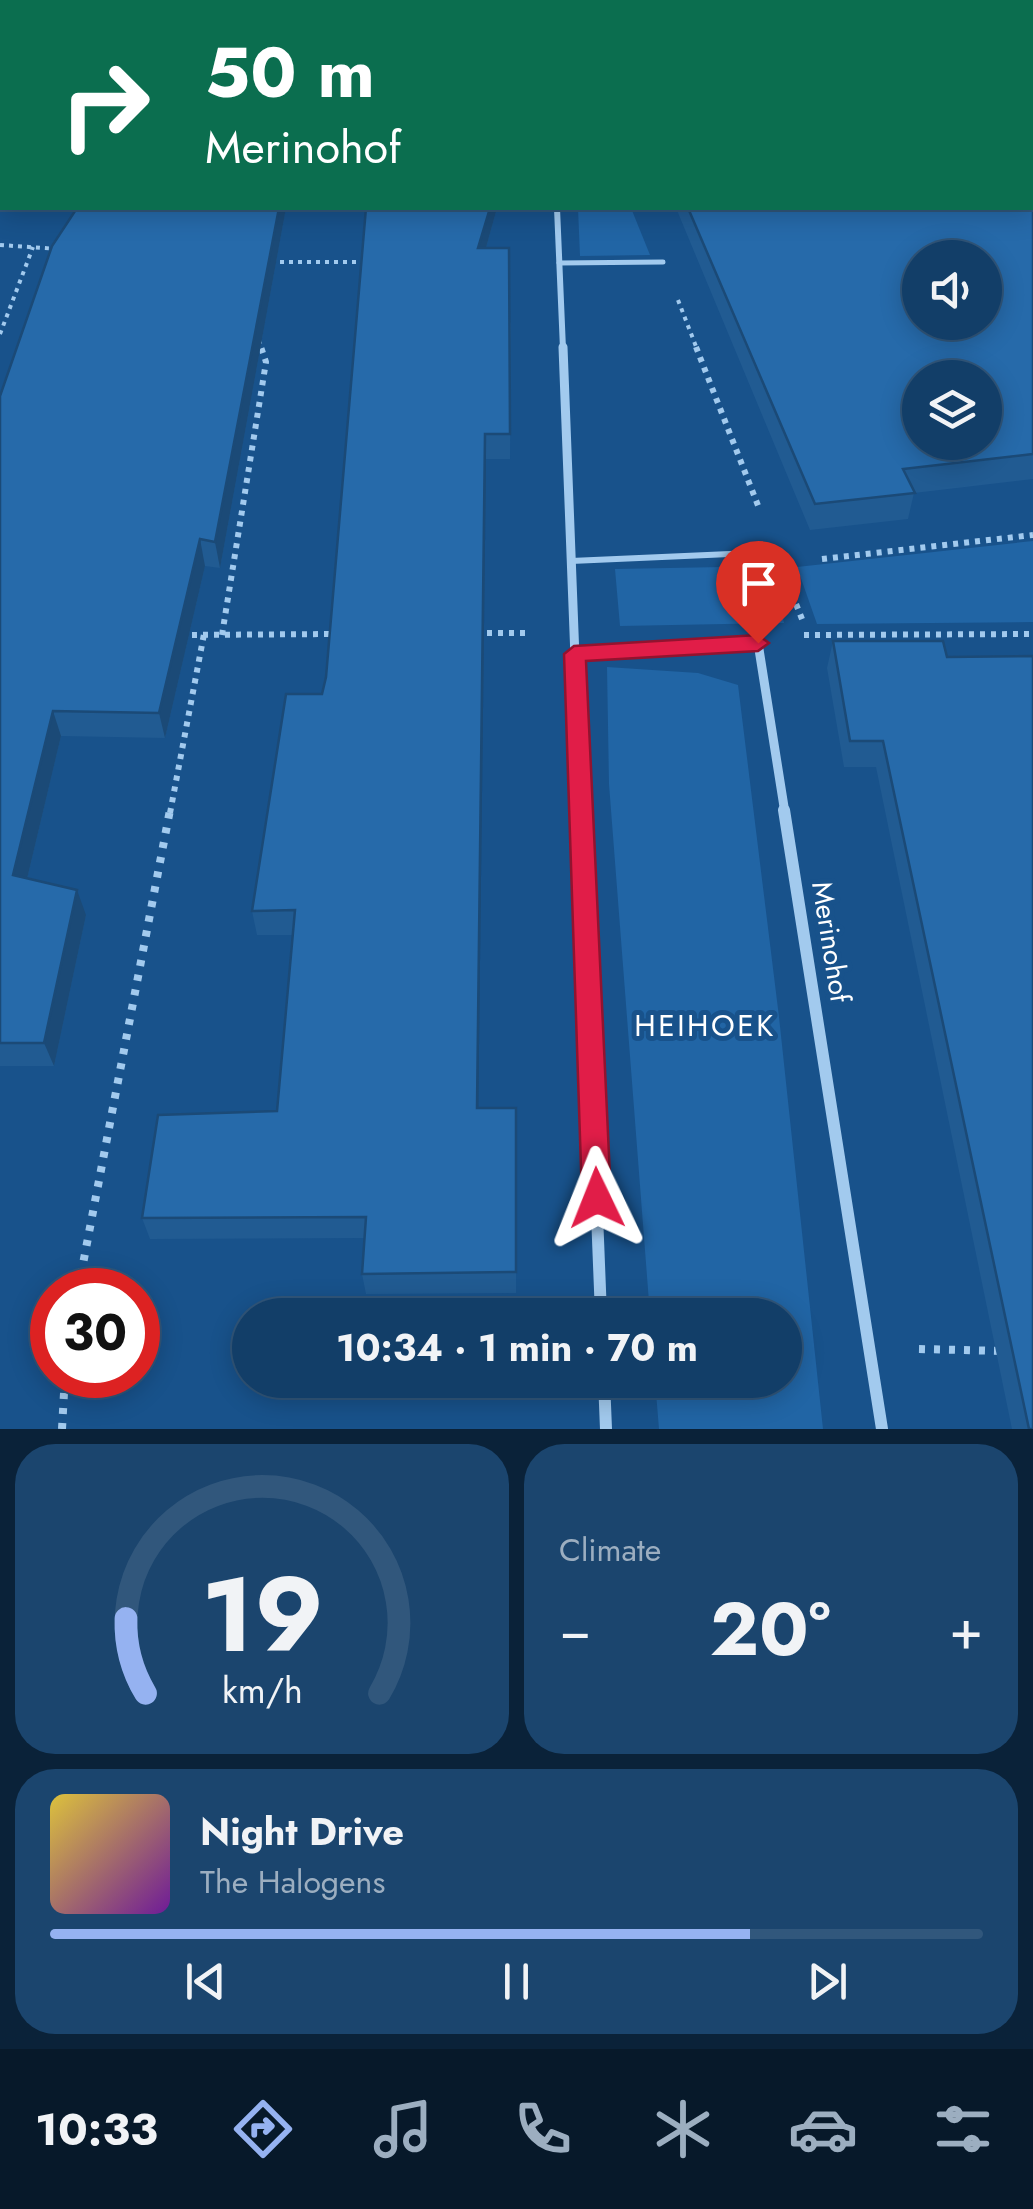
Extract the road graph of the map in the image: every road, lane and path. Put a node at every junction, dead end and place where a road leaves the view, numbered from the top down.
1 (557, 210) edge
2 (0, 245) edge
3 (33, 247) junction
4 (73, 250) edge
5 (386, 262) edge
6 (663, 262) joint
7 (559, 263) junction
8 (267, 281) edge
9 (0, 334) edge
10 (258, 337) edge
11 (1033, 535) edge
12 (776, 552) junction
13 (571, 561) junction
14 (781, 563) junction
15 (574, 632) junction
16 (457, 633) edge
17 (204, 634) junction
18 (340, 634) edge
19 (808, 634) junction
20 (1033, 634) edge
21 (166, 635) edge
22 (222, 635) junction
23 (758, 643) junction
24 (574, 654) junction
25 (82, 1268) edge
26 (600, 1298) edge
27 (870, 1348) junction
28 (1015, 1351) edge
29 (64, 1398) edge
30 (605, 1398) edge
31 (62, 1429) edge
32 (606, 1429) edge
33 (882, 1429) edge

1 - 7 street
2 - 3 path
3 - 4 path
3 - 9 path
5 - 8 path
6 - 7 lane
6 - 12 path
7 - 13 street
10 - 22 path
11 - 14 path
12 - 13 lane
12 - 14 path
13 - 15 street
14 - 19 path
15 - 16 path
15 - 24 street
17 - 21 path
17 - 22 path
17 - 25 path
18 - 22 path
19 - 20 path
19 - 23 path
23 - 24 street
23 - 27 street, Merinohof
24 - 26 street
27 - 28 path
27 - 33 street, Merinohof
29 - 31 path
30 - 32 street

